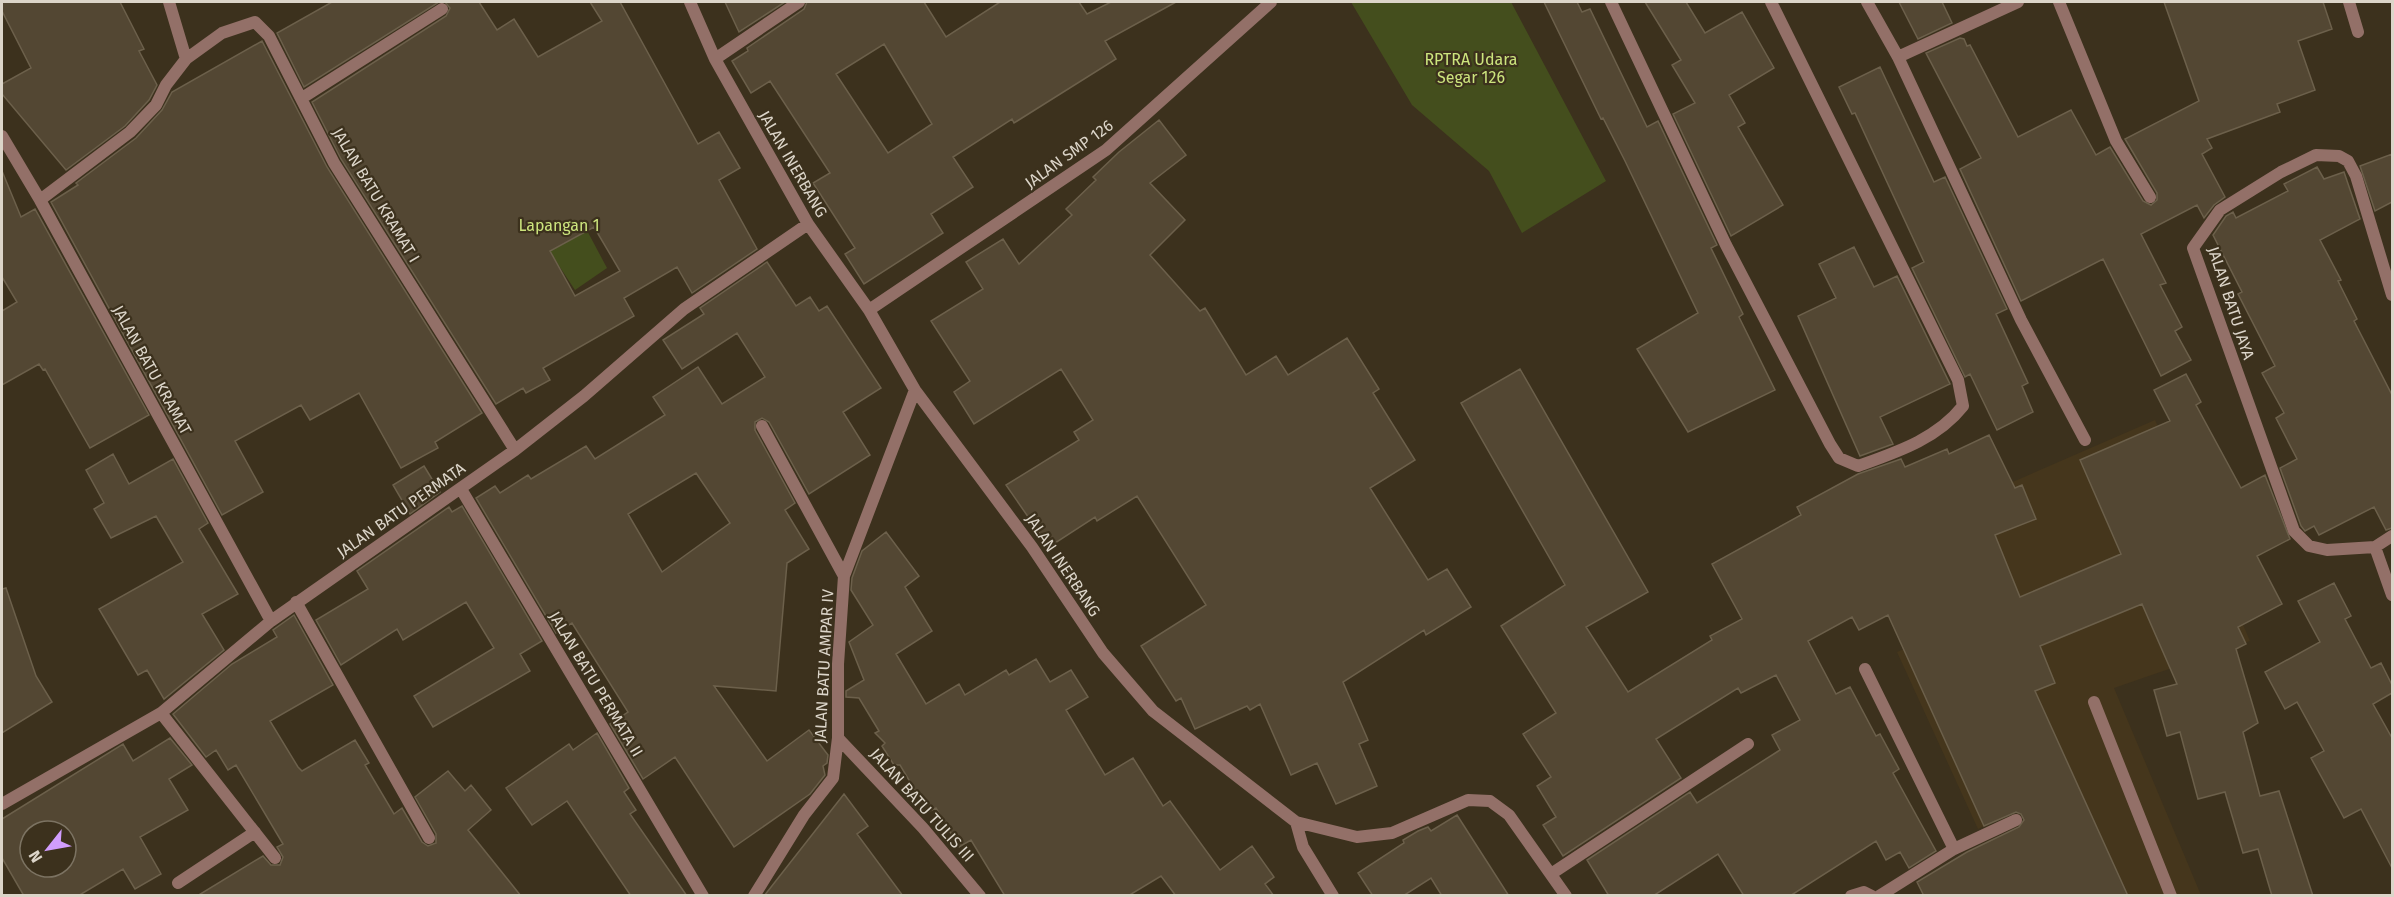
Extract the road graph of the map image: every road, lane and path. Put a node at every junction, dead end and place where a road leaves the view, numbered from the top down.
1 (169, 2) edge
2 (690, 2) edge
3 (800, 2) edge
4 (1271, 2) edge
5 (1611, 2) edge
6 (1771, 2) edge
7 (1867, 2) edge
8 (2018, 2) edge
9 (2058, 2) edge
10 (2349, 2) edge
11 (442, 9) dead end
12 (2358, 32) dead end
13 (1898, 57) junction
14 (186, 59) junction
15 (715, 59) junction
16 (302, 98) junction
17 (2, 136) edge
18 (2150, 197) dead end
19 (40, 200) junction
20 (808, 224) junction
21 (2392, 295) edge
22 (869, 310) junction
23 (915, 390) junction
24 (762, 426) dead end
25 (2085, 440) dead end
26 (515, 450) junction
27 (461, 489) junction
28 (2392, 536) edge
29 (2375, 547) junction
30 (844, 576) junction
31 (2392, 595) edge
32 (296, 602) junction
33 (271, 621) junction
34 (1865, 669) dead end
35 (2094, 702) dead end
36 (161, 713) junction
37 (838, 738) junction
38 (1748, 744) dead end
39 (2, 804) edge
40 (2016, 820) dead end
41 (1296, 822) junction
42 (255, 832) junction
43 (429, 838) dead end
44 (1954, 849) junction
45 (275, 858) dead end
46 (1551, 874) junction
47 (178, 883) dead end
48 (703, 896) edge
49 (754, 896) edge
50 (980, 896) edge
51 (1333, 896) edge
52 (1566, 896) edge
53 (1851, 896) edge
54 (1872, 896) edge
55 (1879, 896) edge
56 (2171, 896) edge

1 - 14 street
2 - 15 street, JALAN INERBANG
3 - 15 street
4 - 22 street, JALAN SMP 126
5 - 6 street
7 - 13 street
8 - 13 street
9 - 18 street
10 - 12 street
11 - 16 street
13 - 25 street
14 - 16 street, JALAN BATU KRAMAT I
14 - 19 street, JALAN BATU KRAMAT I
15 - 20 street, JALAN INERBANG
16 - 26 street, JALAN BATU KRAMAT I
17 - 19 street, JALAN BATU KRAMAT
19 - 33 street, JALAN BATU KRAMAT
20 - 22 street, JALAN INERBANG
20 - 26 street, JALAN BATU PERMATA
21 - 29 street, JALAN BATU JAYA
22 - 23 street, JALAN INERBANG
23 - 30 street, JALAN BATU AMPAR IV
23 - 41 street, JALAN INERBANG
24 - 30 street
26 - 27 street, JALAN BATU PERMATA
27 - 32 street, JALAN BATU PERMATA
27 - 48 street, JALAN BATU PERMATA II
28 - 29 street, JALAN BATU JAYA
29 - 31 street
30 - 37 street, JALAN BATU AMPAR IV
32 - 33 street, JALAN BATU PERMATA
32 - 43 street
33 - 36 street, JALAN BATU PERMATA
34 - 44 street
35 - 56 street
36 - 39 street, JALAN BATU PERMATA
36 - 42 street
37 - 49 street, JALAN BATU AMPAR IV
37 - 50 street, JALAN BATU TULIS III
38 - 46 street
40 - 44 street
41 - 46 street, JALAN INERBANG
41 - 51 street
42 - 45 street
42 - 47 street
44 - 55 street
46 - 52 street, JALAN INERBANG
53 - 54 street

